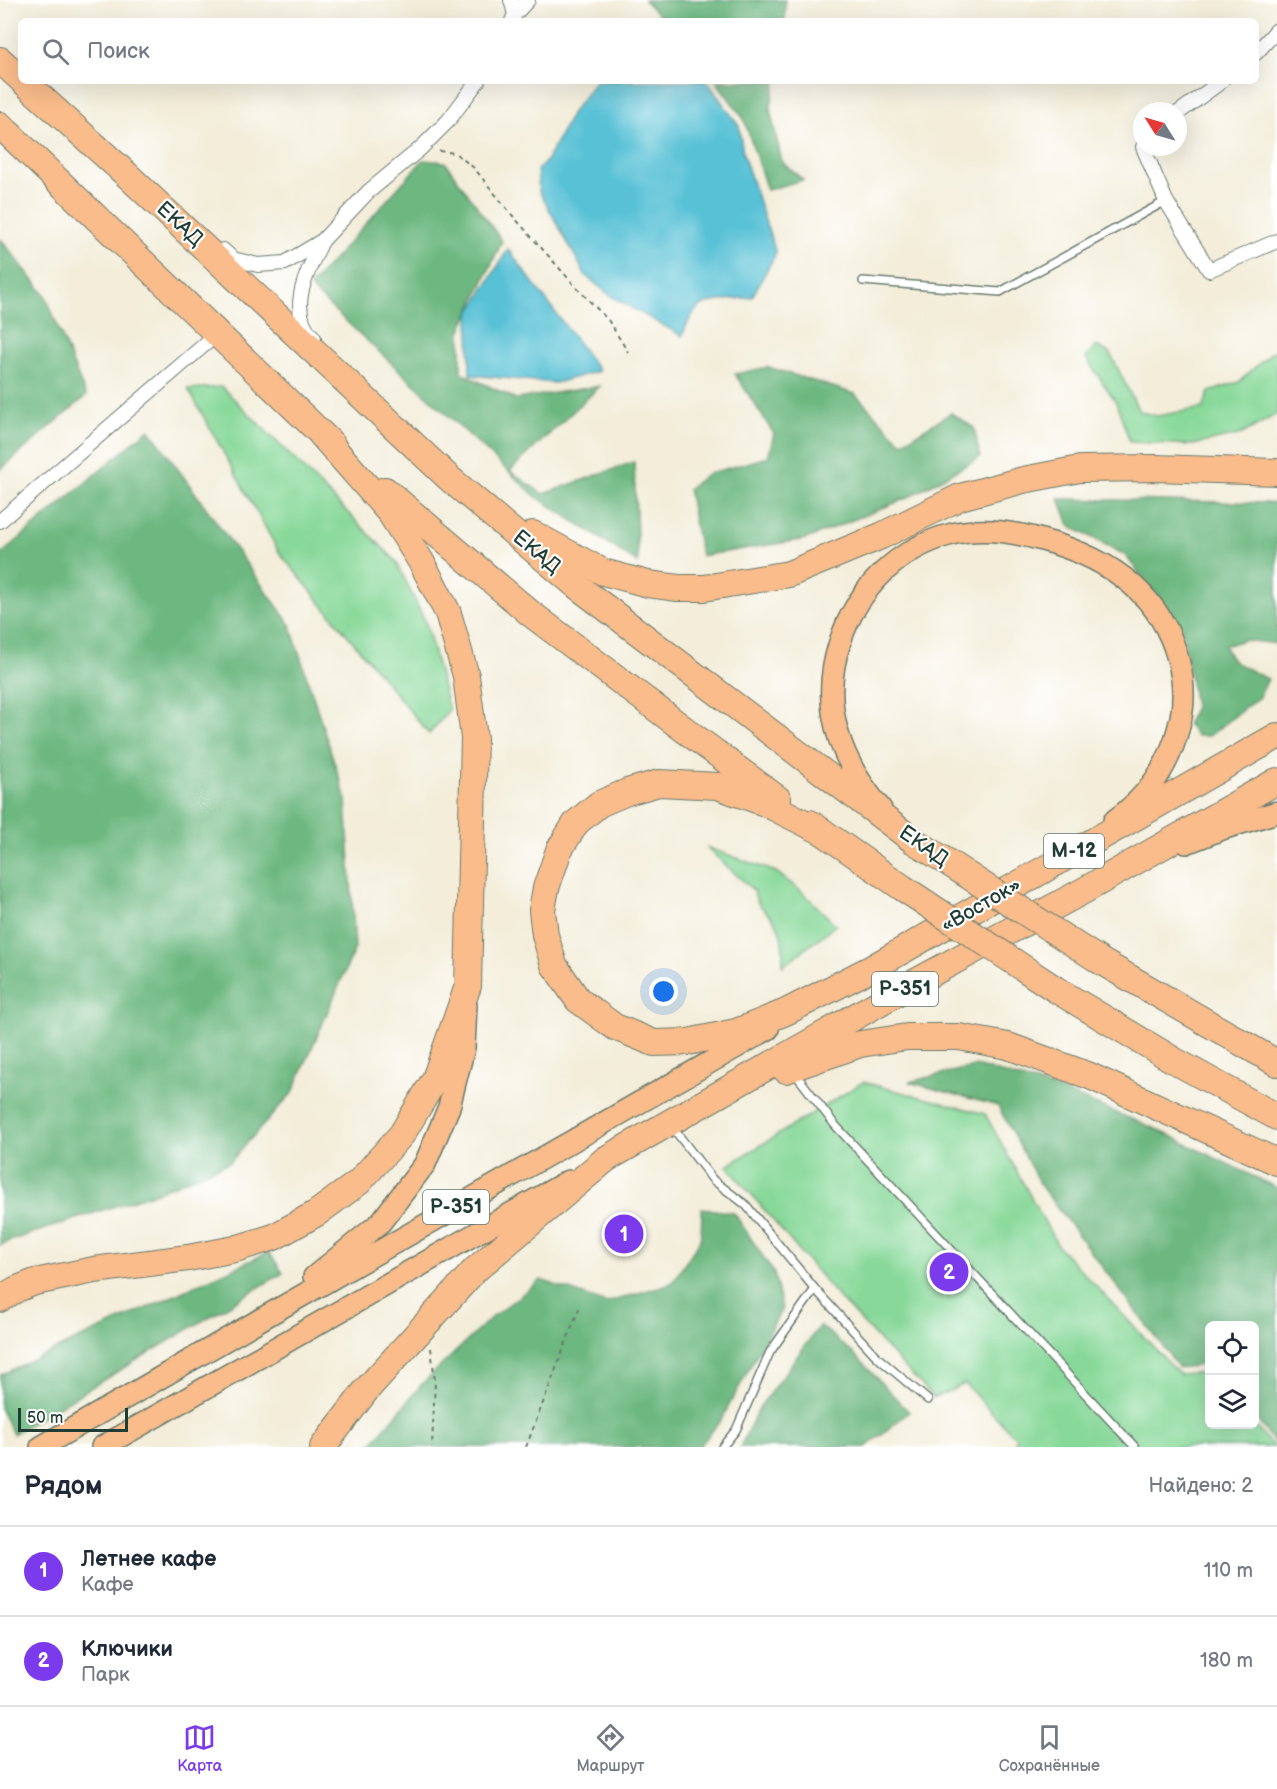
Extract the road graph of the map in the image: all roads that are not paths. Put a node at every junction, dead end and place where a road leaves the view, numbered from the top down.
1 (512, 0) edge
2 (528, 0) edge
3 (513, 18) edge
4 (1277, 30) edge
5 (1259, 50) edge
6 (0, 60) edge
7 (18, 76) edge
8 (26, 84) edge
9 (476, 84) edge
10 (1218, 84) edge
11 (1187, 106) edge
12 (0, 125) edge
13 (1147, 156) edge
14 (126, 174) junction
15 (1166, 201) junction
16 (322, 241) junction
17 (1277, 241) edge
18 (863, 281) dead end
19 (226, 343) junction
20 (389, 420) junction
21 (321, 434) junction
22 (1277, 472) edge
23 (450, 479) junction
24 (0, 521) edge
25 (1277, 736) edge
26 (1277, 781) edge
27 (1277, 812) edge
28 (823, 832) junction
29 (914, 841) junction
30 (1047, 866) junction
31 (1085, 890) junction
32 (872, 968) junction
33 (468, 986) junction
34 (1241, 1043) junction
35 (1277, 1055) edge
36 (788, 1063) junction
37 (1277, 1063) edge
38 (1277, 1117) edge
39 (669, 1124) junction
40 (606, 1159) junction
41 (1277, 1162) edge
42 (815, 1289) junction
43 (0, 1299) edge
44 (263, 1318) junction
45 (928, 1400) dead end
46 (41, 1447) edge
47 (102, 1447) edge
48 (323, 1447) edge
49 (722, 1447) edge
50 (1136, 1447) edge

1 - 3 street
2 - 3 street
4 - 5 street
6 - 7 highway, ЕКАД
8 - 14 highway, ЕКАД
9 - 16 street
10 - 11 street
12 - 19 highway
13 - 15 street
14 - 16 street
14 - 20 highway, ЕКАД
15 - 17 street
15 - 18 lane
16 - 20 street
19 - 21 highway
19 - 24 street
20 - 23 highway, ЕКАД
21 - 28 highway
21 - 33 highway
22 - 23 highway
23 - 29 highway, ЕКАД
25 - 30 highway, «Восток» / М-12
26 - 31 highway, Р-351
27 - 31 main road
28 - 32 highway, «Восток»
28 - 38 highway, bridge
29 - 30 main road
29 - 34 highway, ЕКАД, bridge
30 - 32 highway, «Восток» / М-12
31 - 36 highway, Р-351
32 - 44 main road, Р-351
33 - 43 highway
33 - 44 main road
34 - 35 main road
34 - 37 highway
36 - 39 highway, Р-351
36 - 41 highway
36 - 50 lane
39 - 40 highway, Р-351
39 - 42 lane
40 - 47 main road, Р-351
40 - 48 highway
42 - 45 lane
42 - 49 lane
44 - 46 main road, Р-351

